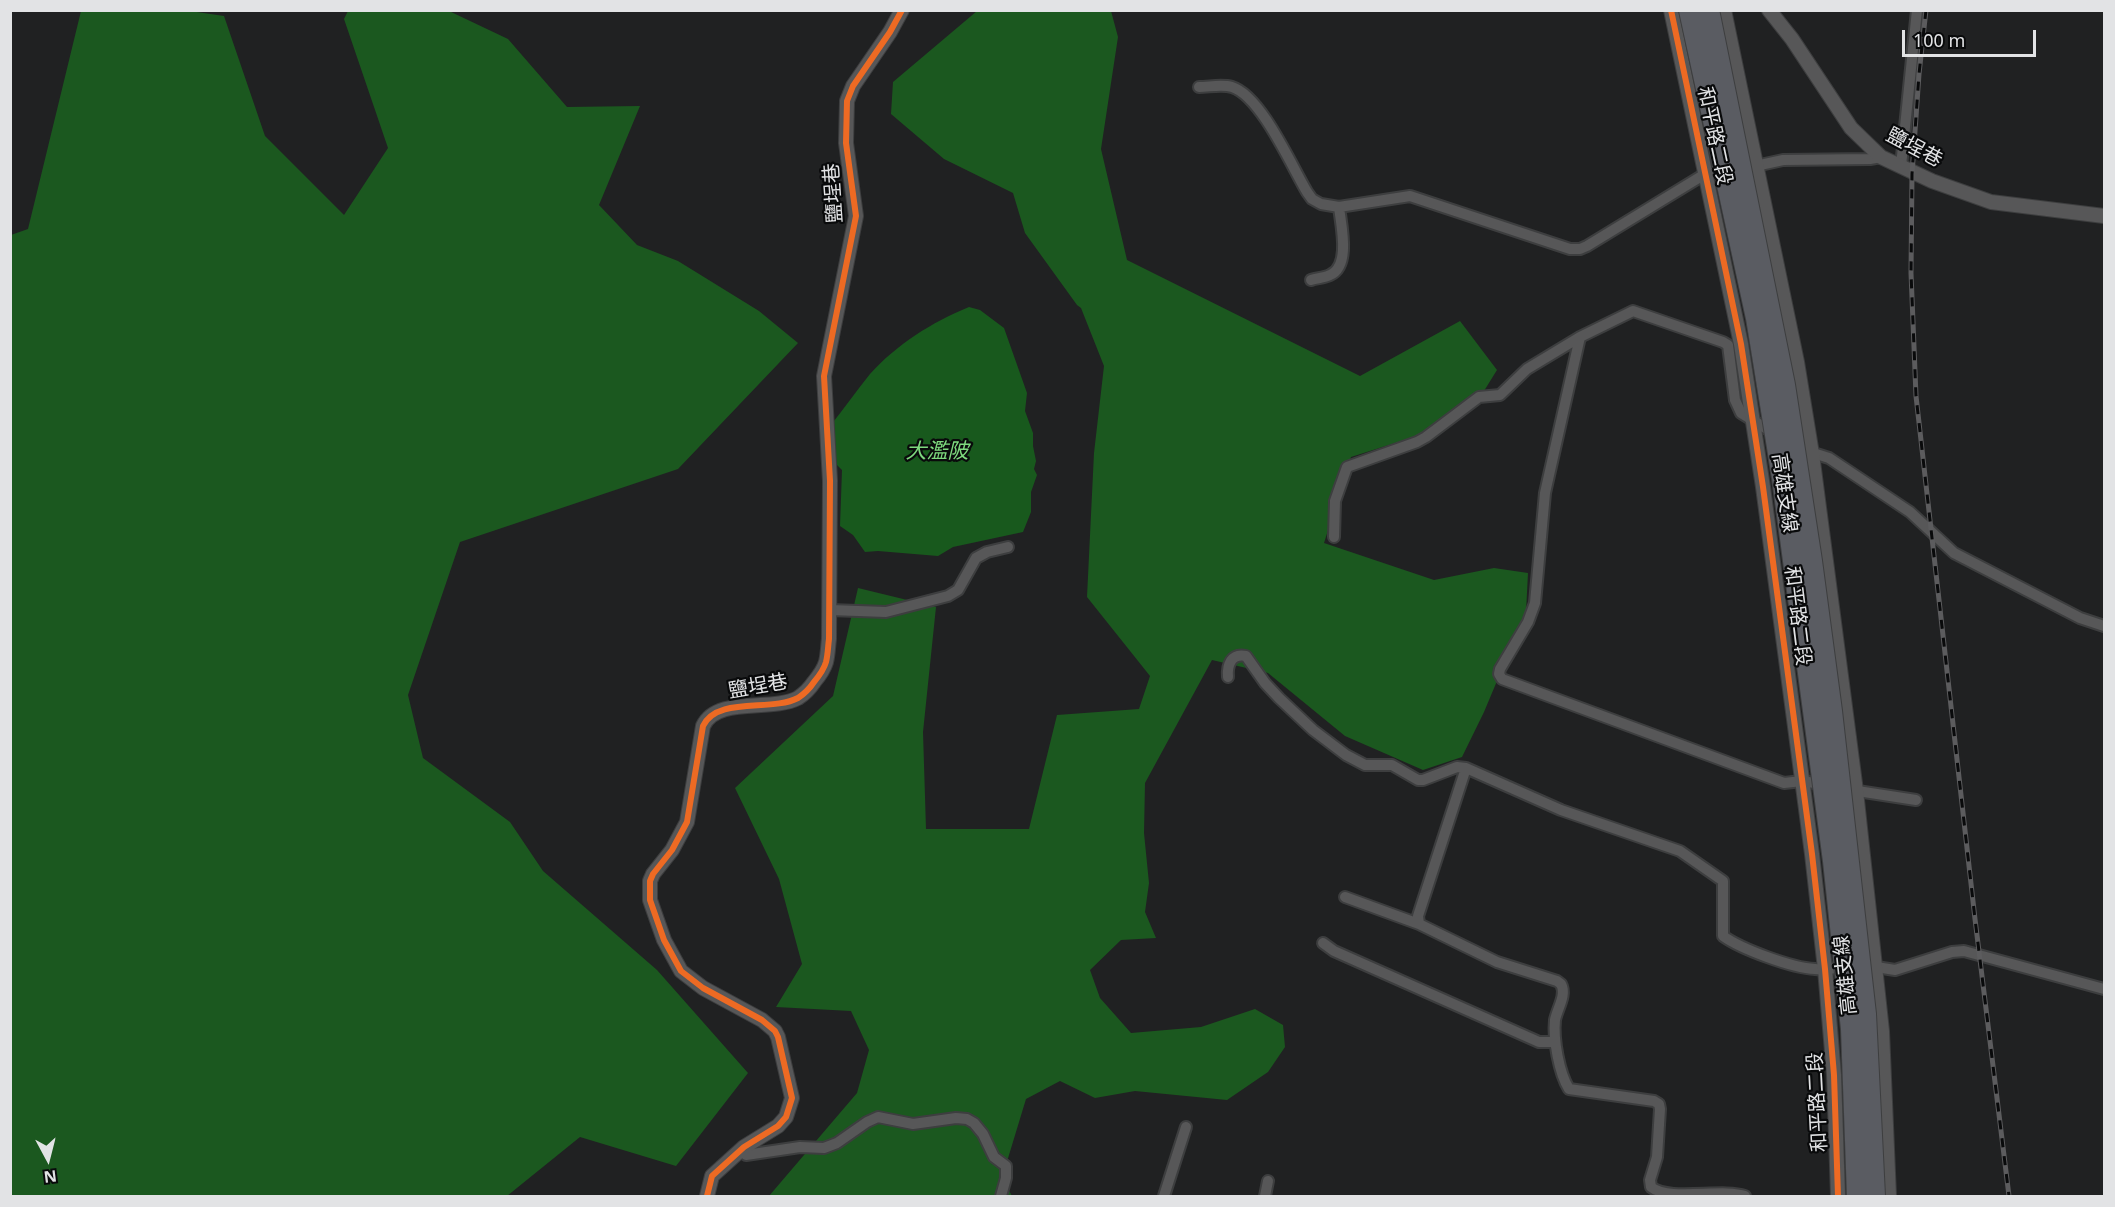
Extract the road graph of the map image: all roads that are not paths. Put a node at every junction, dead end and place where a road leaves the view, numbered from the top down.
1 (902, 10) edge
2 (1671, 10) edge
3 (1689, 10) edge
4 (1709, 10) edge
5 (1724, 10) edge
6 (1769, 10) edge
7 (1917, 10) edge
8 (1199, 87) dead end
9 (1881, 157) junction
10 (1758, 166) junction
11 (1901, 166) junction
12 (1705, 174) junction
13 (1339, 207) junction
14 (2104, 216) edge
15 (1311, 280) dead end
16 (1580, 337) junction
17 (1754, 422) junction
18 (1812, 454) junction
19 (1334, 537) dead end
20 (1008, 547) dead end
21 (830, 610) junction
22 (2104, 626) edge
23 (1228, 677) dead end
24 (1466, 768) junction
25 (1802, 781) junction
26 (1856, 791) junction
27 (1916, 800) dead end
28 (1346, 897) dead end
29 (1419, 924) junction
30 (1323, 944) dead end
31 (1874, 966) junction
32 (1825, 969) junction
33 (2104, 989) edge
34 (1555, 1042) junction
35 (1186, 1127) dead end
36 (744, 1147) junction
37 (1268, 1181) dead end
38 (707, 1197) edge
39 (1002, 1197) edge
40 (1164, 1197) edge
41 (1265, 1197) edge
42 (1745, 1197) edge
43 (1838, 1197) edge
44 (1857, 1197) edge
45 (1875, 1197) edge
46 (1889, 1197) edge

1 - 21 street, 鹽埕巷
2 - 12 street, 和平路二段
3 - 44 highway, 高雄支線, bridge
4 - 45 highway, 高雄支線, bridge
5 - 10 street, 和平路二段
6 - 9 street, 鹽埕巷
7 - 11 street
8 - 13 street
9 - 10 street
9 - 11 street, 鹽埕巷
10 - 12 street
10 - 18 street, 和平路二段
11 - 14 street, 鹽埕巷
12 - 13 street
12 - 17 street, 和平路二段
13 - 15 street
16 - 17 street
16 - 19 street
16 - 25 street
17 - 18 street
17 - 25 street, 和平路二段
18 - 22 street
18 - 26 street, 和平路二段
20 - 21 street
21 - 36 street, 鹽埕巷
23 - 24 street
24 - 29 street
24 - 32 street
25 - 26 street
25 - 32 street, 和平路二段
26 - 27 street
26 - 31 street, 和平路二段
28 - 29 street
29 - 34 street
30 - 34 street
31 - 32 street
31 - 33 street
31 - 46 street, 和平路二段
32 - 43 street, 和平路二段
34 - 42 street
35 - 40 street
36 - 38 street, 鹽埕巷
36 - 39 street
37 - 41 street

